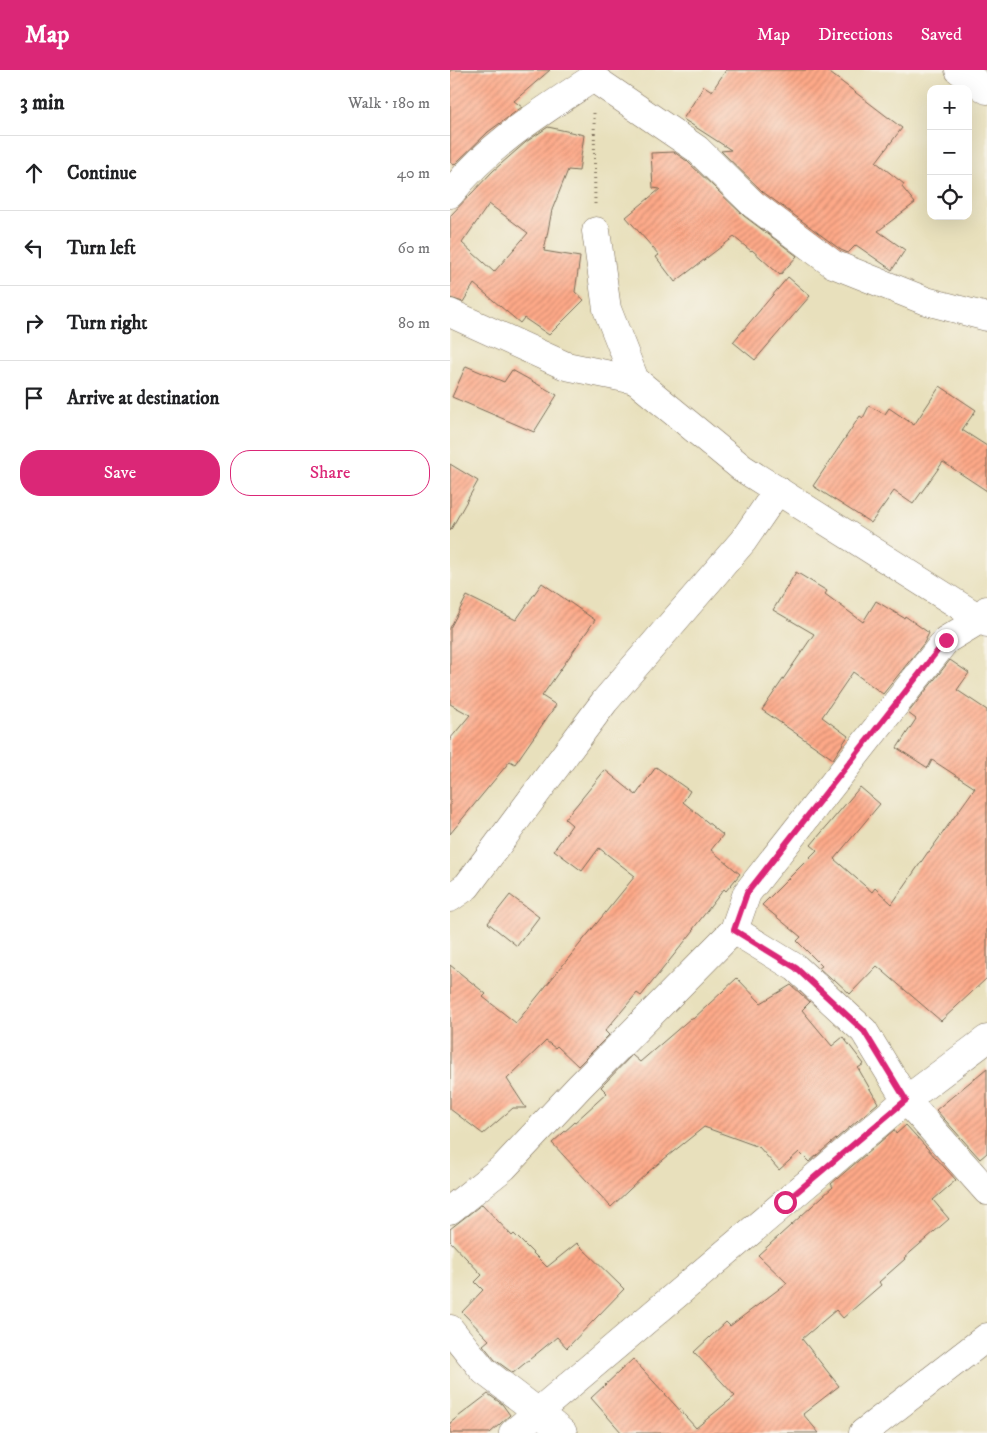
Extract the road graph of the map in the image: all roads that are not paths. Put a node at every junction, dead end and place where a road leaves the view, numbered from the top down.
1 (959, 70) edge
2 (987, 90) edge
3 (450, 194) edge
4 (596, 232) road end
5 (450, 314) edge
6 (987, 317) edge
7 (635, 380) junction
8 (778, 490) junction
9 (985, 617) edge
10 (450, 898) edge
11 (734, 930) junction
12 (987, 1039) edge
13 (906, 1100) junction
14 (987, 1191) edge
15 (450, 1210) edge
16 (450, 1329) edge
17 (987, 1337) edge
18 (538, 1412) junction
19 (514, 1433) edge
20 (563, 1433) edge
21 (863, 1433) edge

1 - 2 street
3 - 6 street
4 - 7 street
5 - 7 street
7 - 8 street
8 - 9 street
8 - 10 street
9 - 11 street
11 - 13 street
11 - 15 street
12 - 13 street
13 - 14 street
13 - 18 street
16 - 18 street
17 - 21 street
18 - 19 street
18 - 20 street

